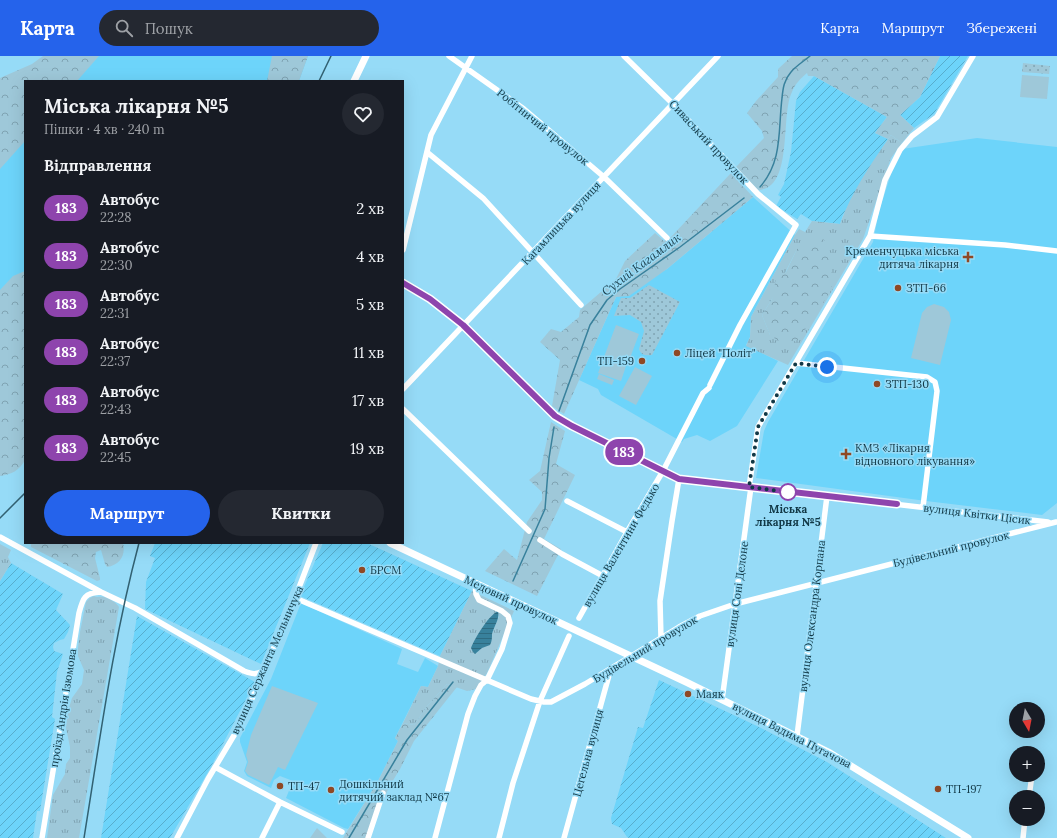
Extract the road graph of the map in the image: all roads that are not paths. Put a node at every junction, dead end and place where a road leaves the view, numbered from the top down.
1 (366, 56) edge
2 (449, 56) edge
3 (472, 56) edge
4 (624, 56) edge
5 (718, 56) edge
6 (973, 56) edge
7 (465, 67) junction
8 (354, 80) edge
9 (673, 104) junction
10 (427, 152) junction
11 (604, 177) junction
12 (796, 225) joint
13 (870, 236) junction
14 (667, 238) dead end
15 (404, 246) edge
16 (1057, 251) edge
17 (532, 252) junction
18 (404, 284) edge
19 (581, 305) dead end
20 (463, 325) junction
21 (796, 363) junction
22 (404, 389) edge
23 (404, 410) edge
24 (663, 471) junction
25 (679, 479) junction
26 (750, 487) junction
27 (827, 496) junction
28 (567, 501) dead end
29 (923, 507) junction
30 (1057, 522) edge
31 (529, 531) dead end
32 (628, 532) junction
33 (0, 537) edge
34 (540, 540) dead end
35 (316, 544) edge
36 (392, 544) edge
37 (603, 576) junction
38 (475, 582) junction
39 (816, 583) junction
40 (101, 592) junction
41 (295, 598) junction
42 (735, 604) junction
43 (579, 618) dead end
44 (569, 636) dead end
45 (660, 638) junction
46 (631, 656) junction
47 (611, 668) junction
48 (263, 670) junction
49 (487, 680) junction
50 (722, 700) junction
51 (540, 701) junction
52 (797, 736) junction
53 (215, 767) junction
54 (383, 793) dead end
55 (280, 802) junction
56 (1024, 826) edge
57 (342, 832) dead end
58 (42, 838) edge
59 (177, 838) edge
60 (262, 838) edge
61 (368, 838) edge
62 (435, 838) edge
63 (499, 838) edge
64 (564, 838) edge
65 (968, 838) edge
66 (1023, 838) edge

1 - 8 main road
2 - 7 street, Робітничий провулок
3 - 7 street
4 - 9 street, Сиваський провулок
5 - 9 street, Кагамлицька вулиця
6 - 13 street, вулиця Соні Делоне
7 - 10 street
7 - 11 street, Робітничий провулок
9 - 11 street, Кагамлицька вулиця
9 - 12 street, Сиваський провулок
10 - 15 street
10 - 17 street
11 - 14 street, Робітничий провулок
11 - 17 street, Кагамлицька вулиця
12 - 24 street, вулиця Валентини Федько
13 - 16 street
13 - 21 street, вулиця Соні Делоне
17 - 19 street
17 - 20 street, Кагамлицька вулиця
18 - 20 street
20 - 22 street, Кагамлицька вулиця
20 - 24 street
21 - 26 street, вулиця Соні Делоне
21 - 29 street
23 - 31 street
24 - 25 street
24 - 32 street, вулиця Валентини Федько
25 - 26 street, вулиця Квітки Цісик
25 - 45 street
26 - 27 street, вулиця Квітки Цісик
26 - 42 street, вулиця Соні Делоне
27 - 29 street, вулиця Квітки Цісик
27 - 39 street, вулиця Олександра Корпана
28 - 32 street
29 - 30 street, вулиця Квітки Цісик
30 - 39 street, Будівельний провулок
32 - 37 street, вулиця Валентини Федько
33 - 40 street
34 - 37 street
35 - 41 street, вулиця Сержанта Мельничука
36 - 38 main road, Медовий провулок
37 - 43 street, вулиця Валентини Федько
38 - 46 main road, Медовий провулок
38 - 49 street
39 - 42 street, Будівельний провулок
39 - 52 street, вулиця Олександра Корпана
40 - 48 street
40 - 58 street, проїзд Андрія Ізюмова
41 - 48 street, вулиця Сержанта Мельничука
41 - 49 street
42 - 45 street, Будівельний провулок
42 - 50 street, вулиця Соні Делоне
44 - 51 street
45 - 46 street, Будівельний провулок
46 - 47 street, Будівельний провулок
46 - 50 main road, вулиця Вадима Пугачова
47 - 51 street, Будівельний провулок
47 - 64 street, Цегельна вулиця
48 - 53 street, вулиця Сержанта Мельничука
49 - 51 street
49 - 62 street
50 - 52 main road, вулиця Вадима Пугачова
51 - 63 street
52 - 65 main road, вулиця Вадима Пугачова
53 - 55 street
53 - 59 street, вулиця Сержанта Мельничука
54 - 61 street
55 - 57 street
55 - 60 street
56 - 66 street

